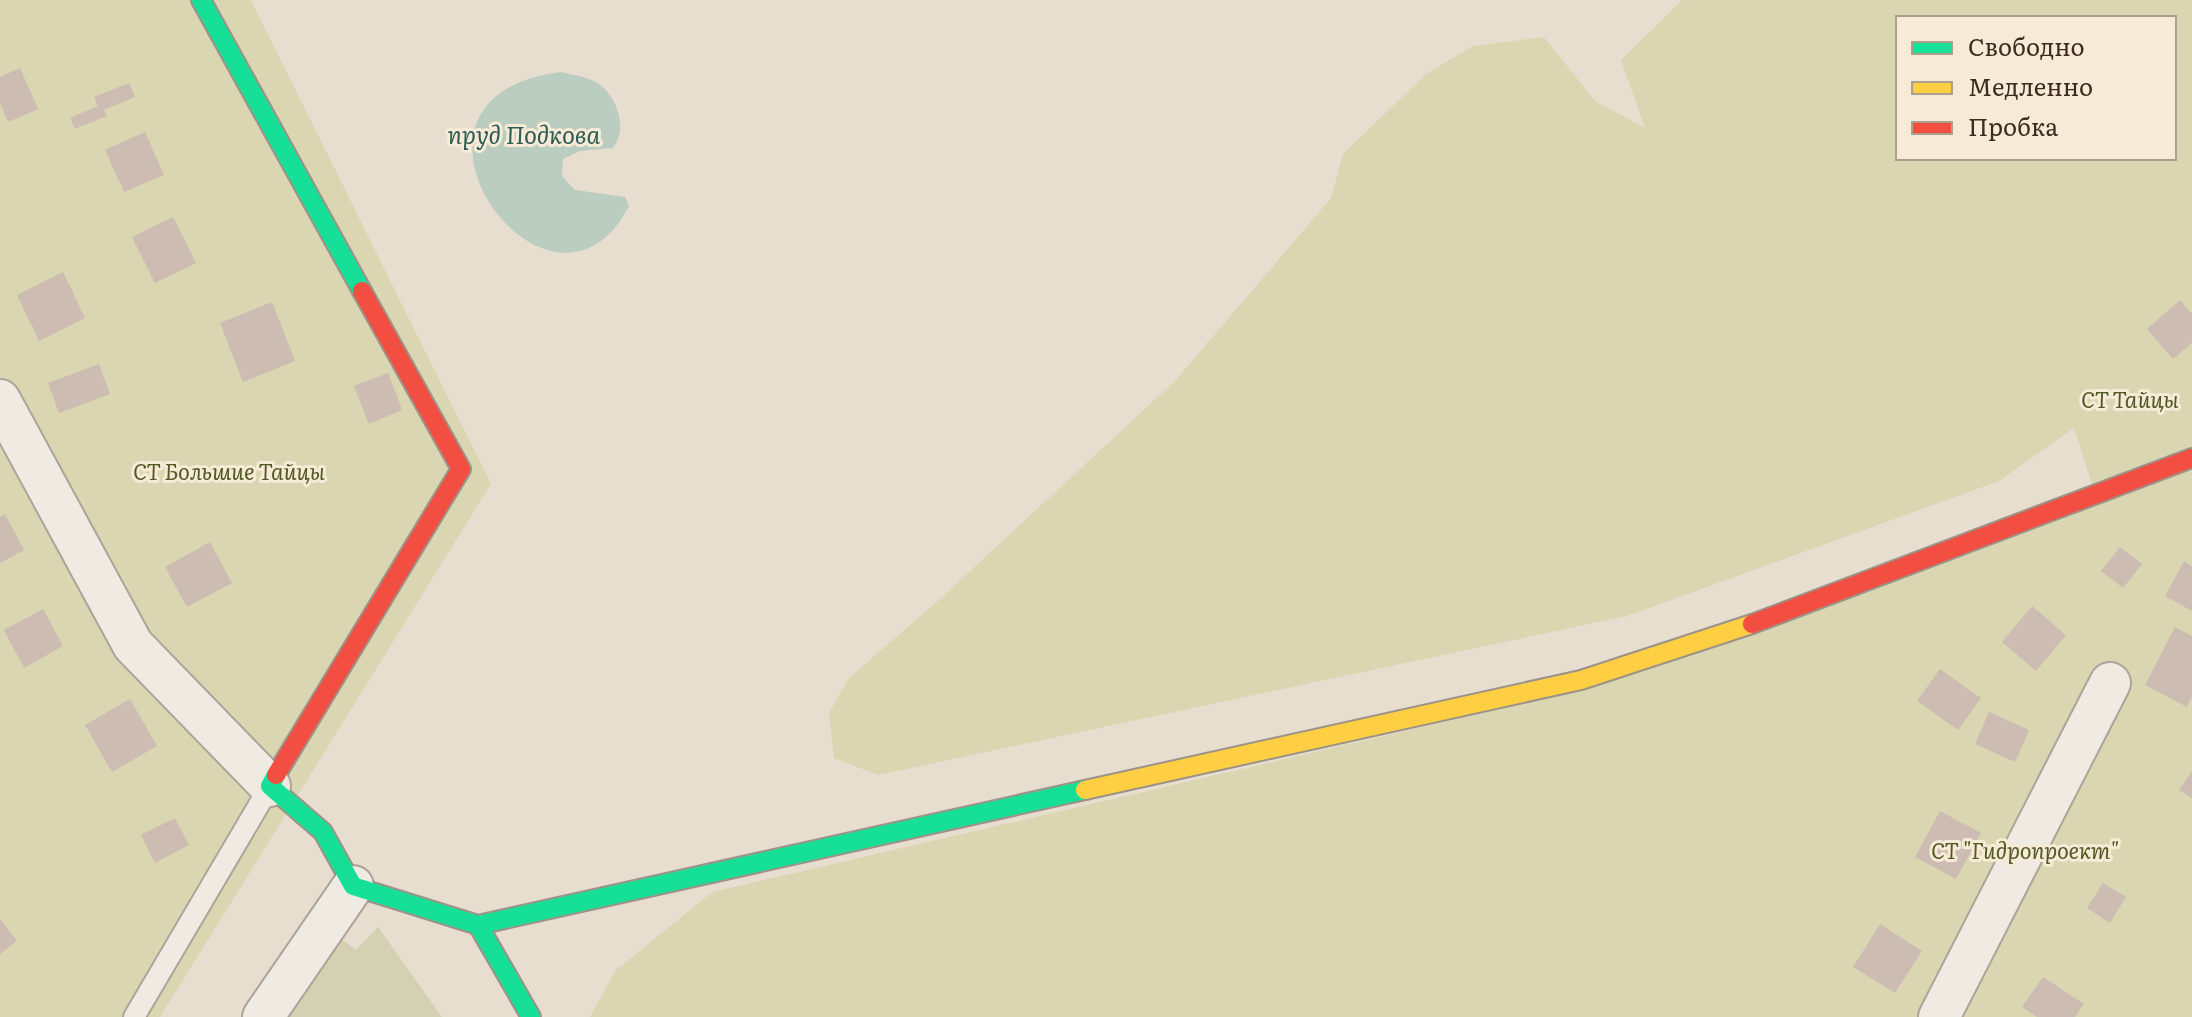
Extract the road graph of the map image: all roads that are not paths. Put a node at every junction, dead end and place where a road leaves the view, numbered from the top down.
1 (201, 0) edge
2 (0, 400) edge
3 (2192, 458) edge
4 (2110, 683) dead end
5 (270, 786) junction
6 (353, 886) junction
7 (478, 925) junction
8 (134, 1017) edge
9 (263, 1017) edge
10 (531, 1017) edge
11 (1939, 1017) edge

1 - 5 street
2 - 5 street
3 - 7 street
4 - 11 street
5 - 6 street
5 - 8 lane
6 - 7 street
6 - 9 street
7 - 10 street

